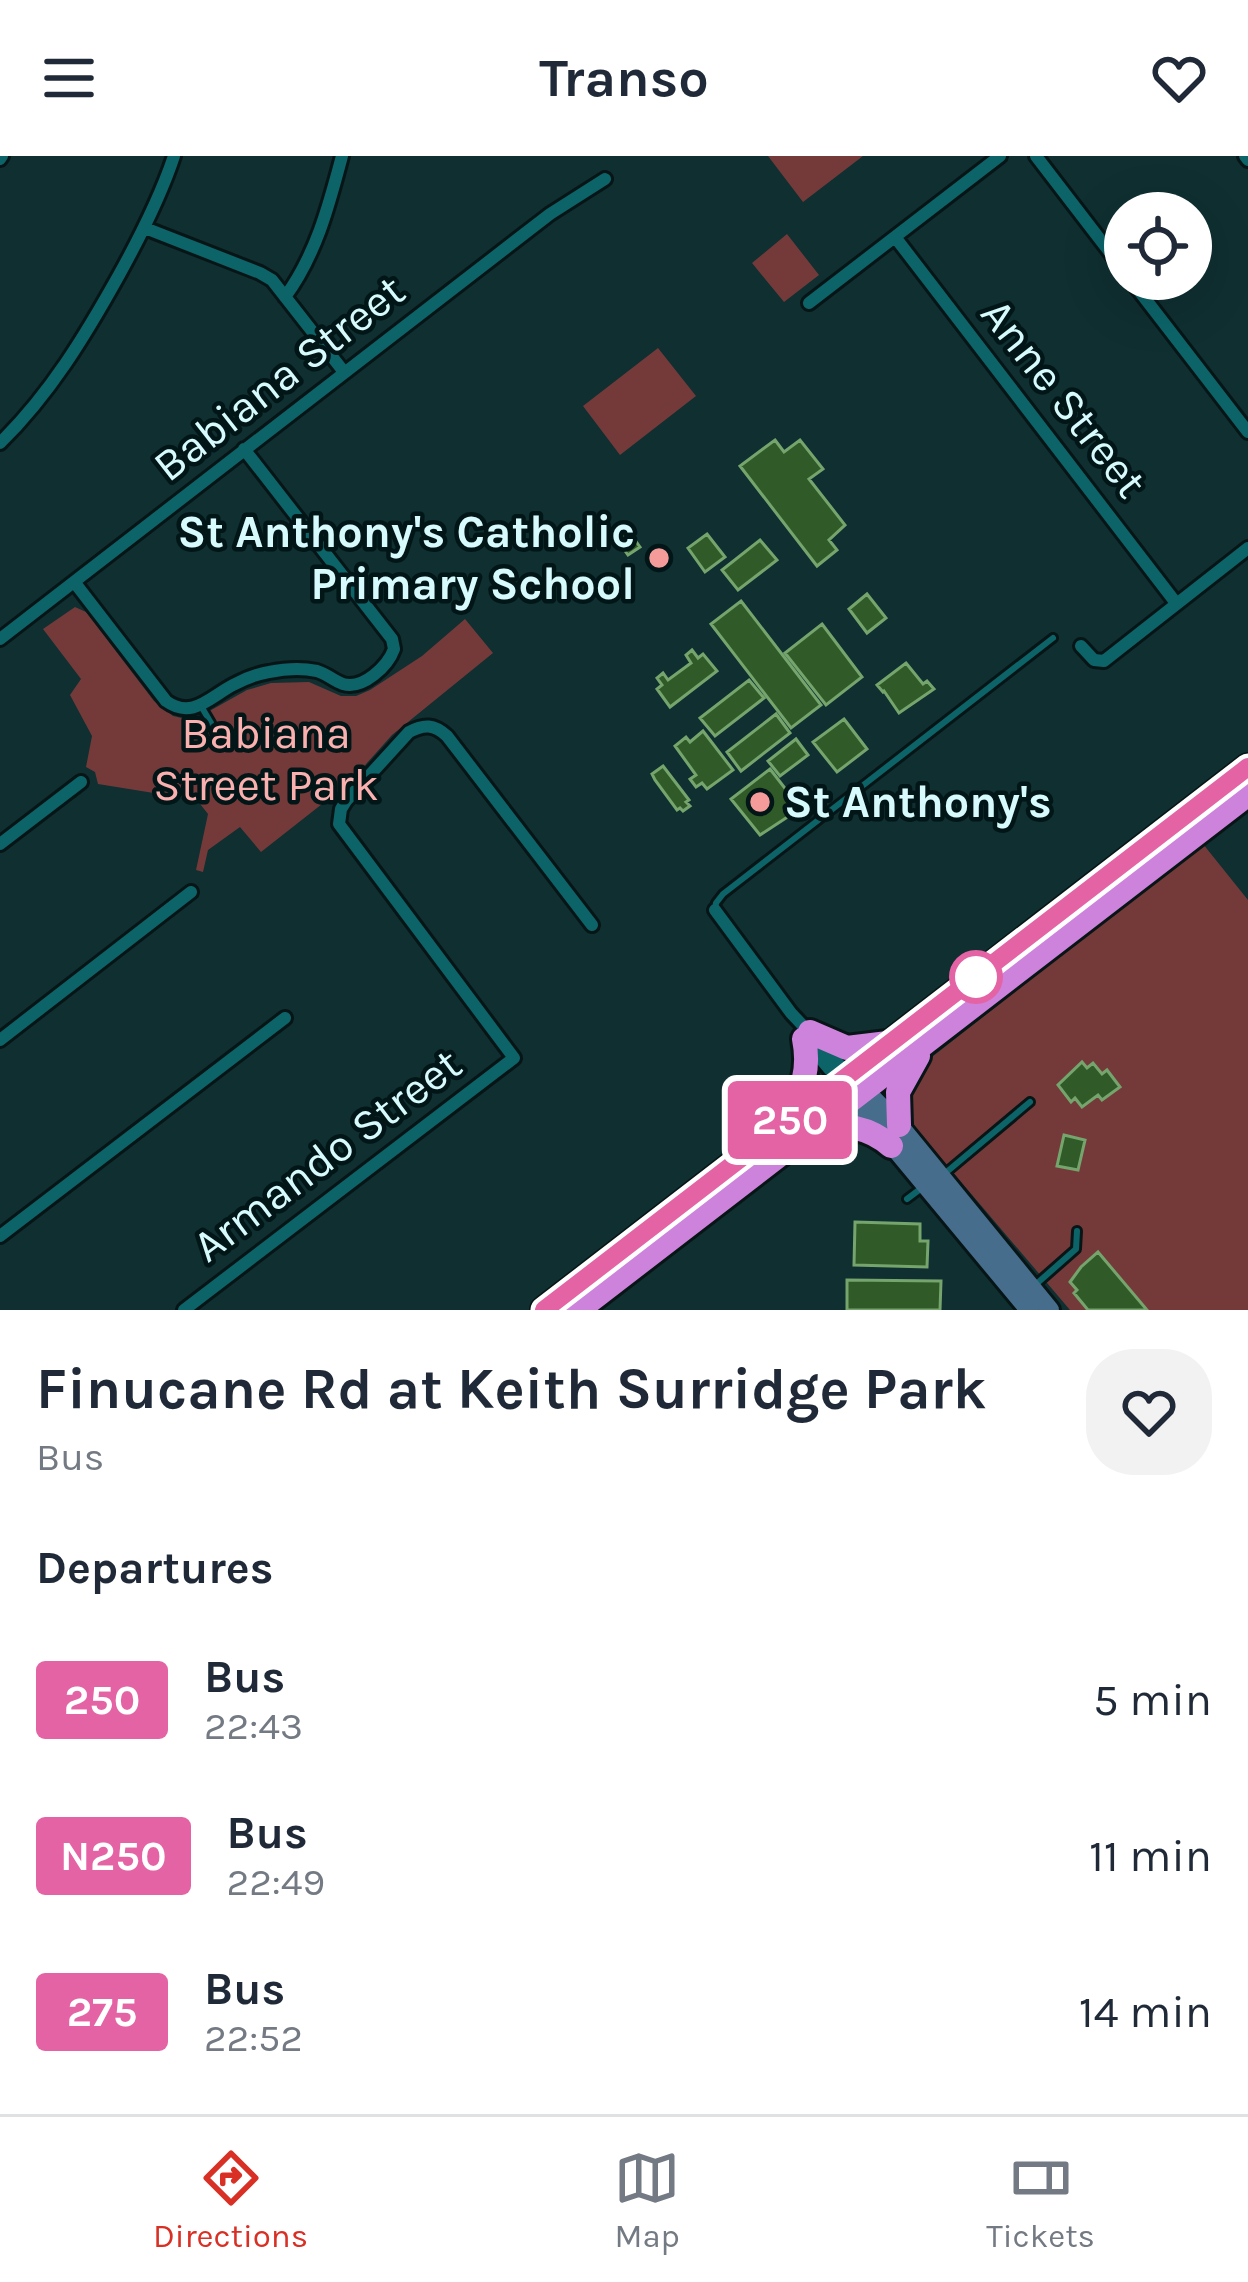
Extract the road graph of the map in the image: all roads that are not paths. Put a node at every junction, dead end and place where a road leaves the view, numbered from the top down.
1 (174, 156) edge
2 (342, 156) edge
3 (1000, 156) edge
4 (1036, 156) edge
5 (605, 179) dead end
6 (145, 228) junction
7 (895, 237) junction
8 (1104, 245) edge
9 (285, 297) junction
10 (1146, 300) edge
11 (809, 303) dead end
12 (344, 372) junction
13 (1248, 432) edge
14 (0, 442) edge
15 (244, 449) junction
16 (1248, 548) edge
17 (74, 583) junction
18 (1177, 603) junction
19 (1053, 638) dead end
20 (0, 639) edge
21 (1081, 646) dead end
22 (201, 706) junction
23 (195, 727) dead end
24 (1248, 767) edge
25 (81, 782) dead end
26 (1248, 794) edge
27 (0, 844) edge
28 (190, 892) dead end
29 (715, 910) joint
30 (592, 926) dead end
31 (285, 1018) dead end
32 (807, 1035) junction
33 (0, 1040) edge
34 (930, 1040) junction
35 (892, 1042) junction
36 (852, 1086) junction
37 (1030, 1102) dead end
38 (816, 1126) junction
39 (780, 1127) junction
40 (895, 1136) junction
41 (933, 1181) junction
42 (907, 1199) dead end
43 (1077, 1231) dead end
44 (0, 1236) edge
45 (1027, 1299) edge
46 (184, 1310) edge
47 (544, 1310) edge
48 (578, 1310) edge
49 (1050, 1310) edge

1 - 6 street
2 - 9 street
3 - 7 street
4 - 8 street
5 - 12 street, Babiana Street
6 - 9 street
6 - 14 street
7 - 11 street
7 - 18 street, Anne Street
9 - 12 street
10 - 13 street
12 - 15 street, Babiana Street
15 - 17 street, Babiana Street
15 - 22 street
16 - 18 street
17 - 20 street, Babiana Street
17 - 22 street
18 - 21 street
19 - 29 lane
22 - 23 lane
24 - 35 highway
25 - 27 street
26 - 34 highway
28 - 33 street
29 - 32 street
30 - 46 street, Armando Street
31 - 44 street
32 - 35 highway
32 - 36 street
32 - 39 highway
34 - 36 highway
34 - 40 highway
35 - 36 highway
36 - 38 highway
36 - 39 highway
36 - 40 main road
37 - 41 lane
38 - 40 highway
38 - 48 highway
39 - 47 highway
40 - 41 main road
41 - 42 lane
41 - 45 main road
43 - 45 lane
45 - 49 main road

